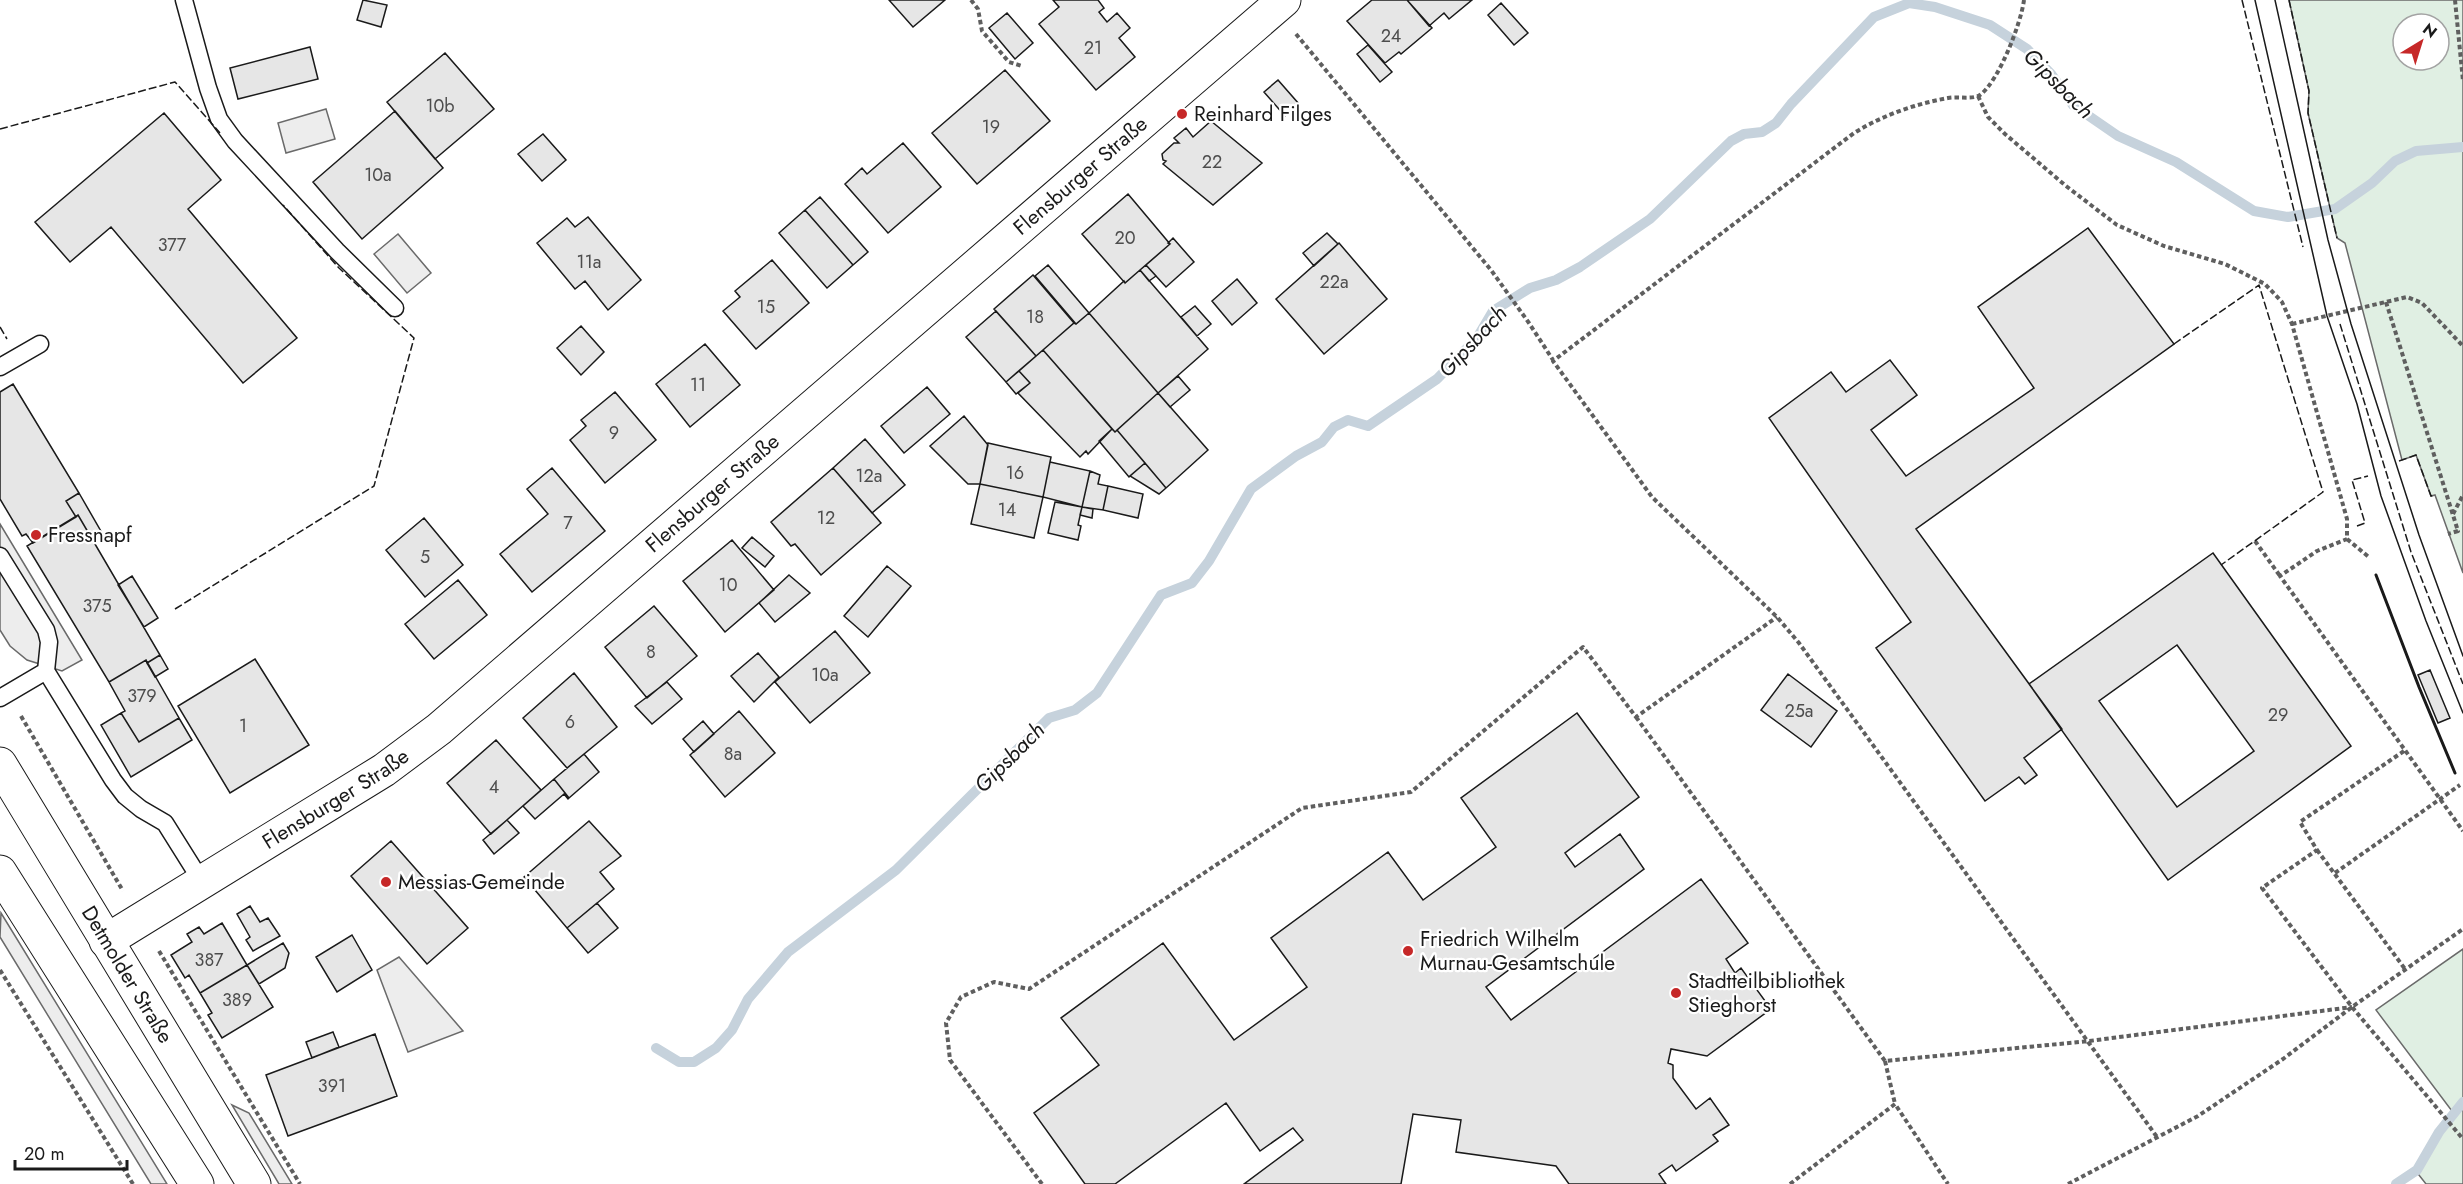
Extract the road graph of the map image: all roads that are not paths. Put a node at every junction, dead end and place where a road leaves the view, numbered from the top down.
1 (184, 0) edge
2 (1279, 4) edge
3 (395, 308) dead end
4 (40, 344) dead end
5 (0, 367) edge
6 (0, 555) edge
7 (46, 671) junction
8 (0, 698) edge
9 (0, 764) edge
10 (3, 880) edge
11 (202, 882) junction
12 (106, 941) junction
13 (197, 1184) edge
14 (254, 1184) edge

1 - 3 lane
2 - 11 street, Flensburger Straße
4 - 5 lane
6 - 7 lane
7 - 8 lane
7 - 11 lane
9 - 12 street, Detmolder Straße
10 - 13 street
11 - 12 street, Flensburger Straße
12 - 14 street, Detmolder Straße

